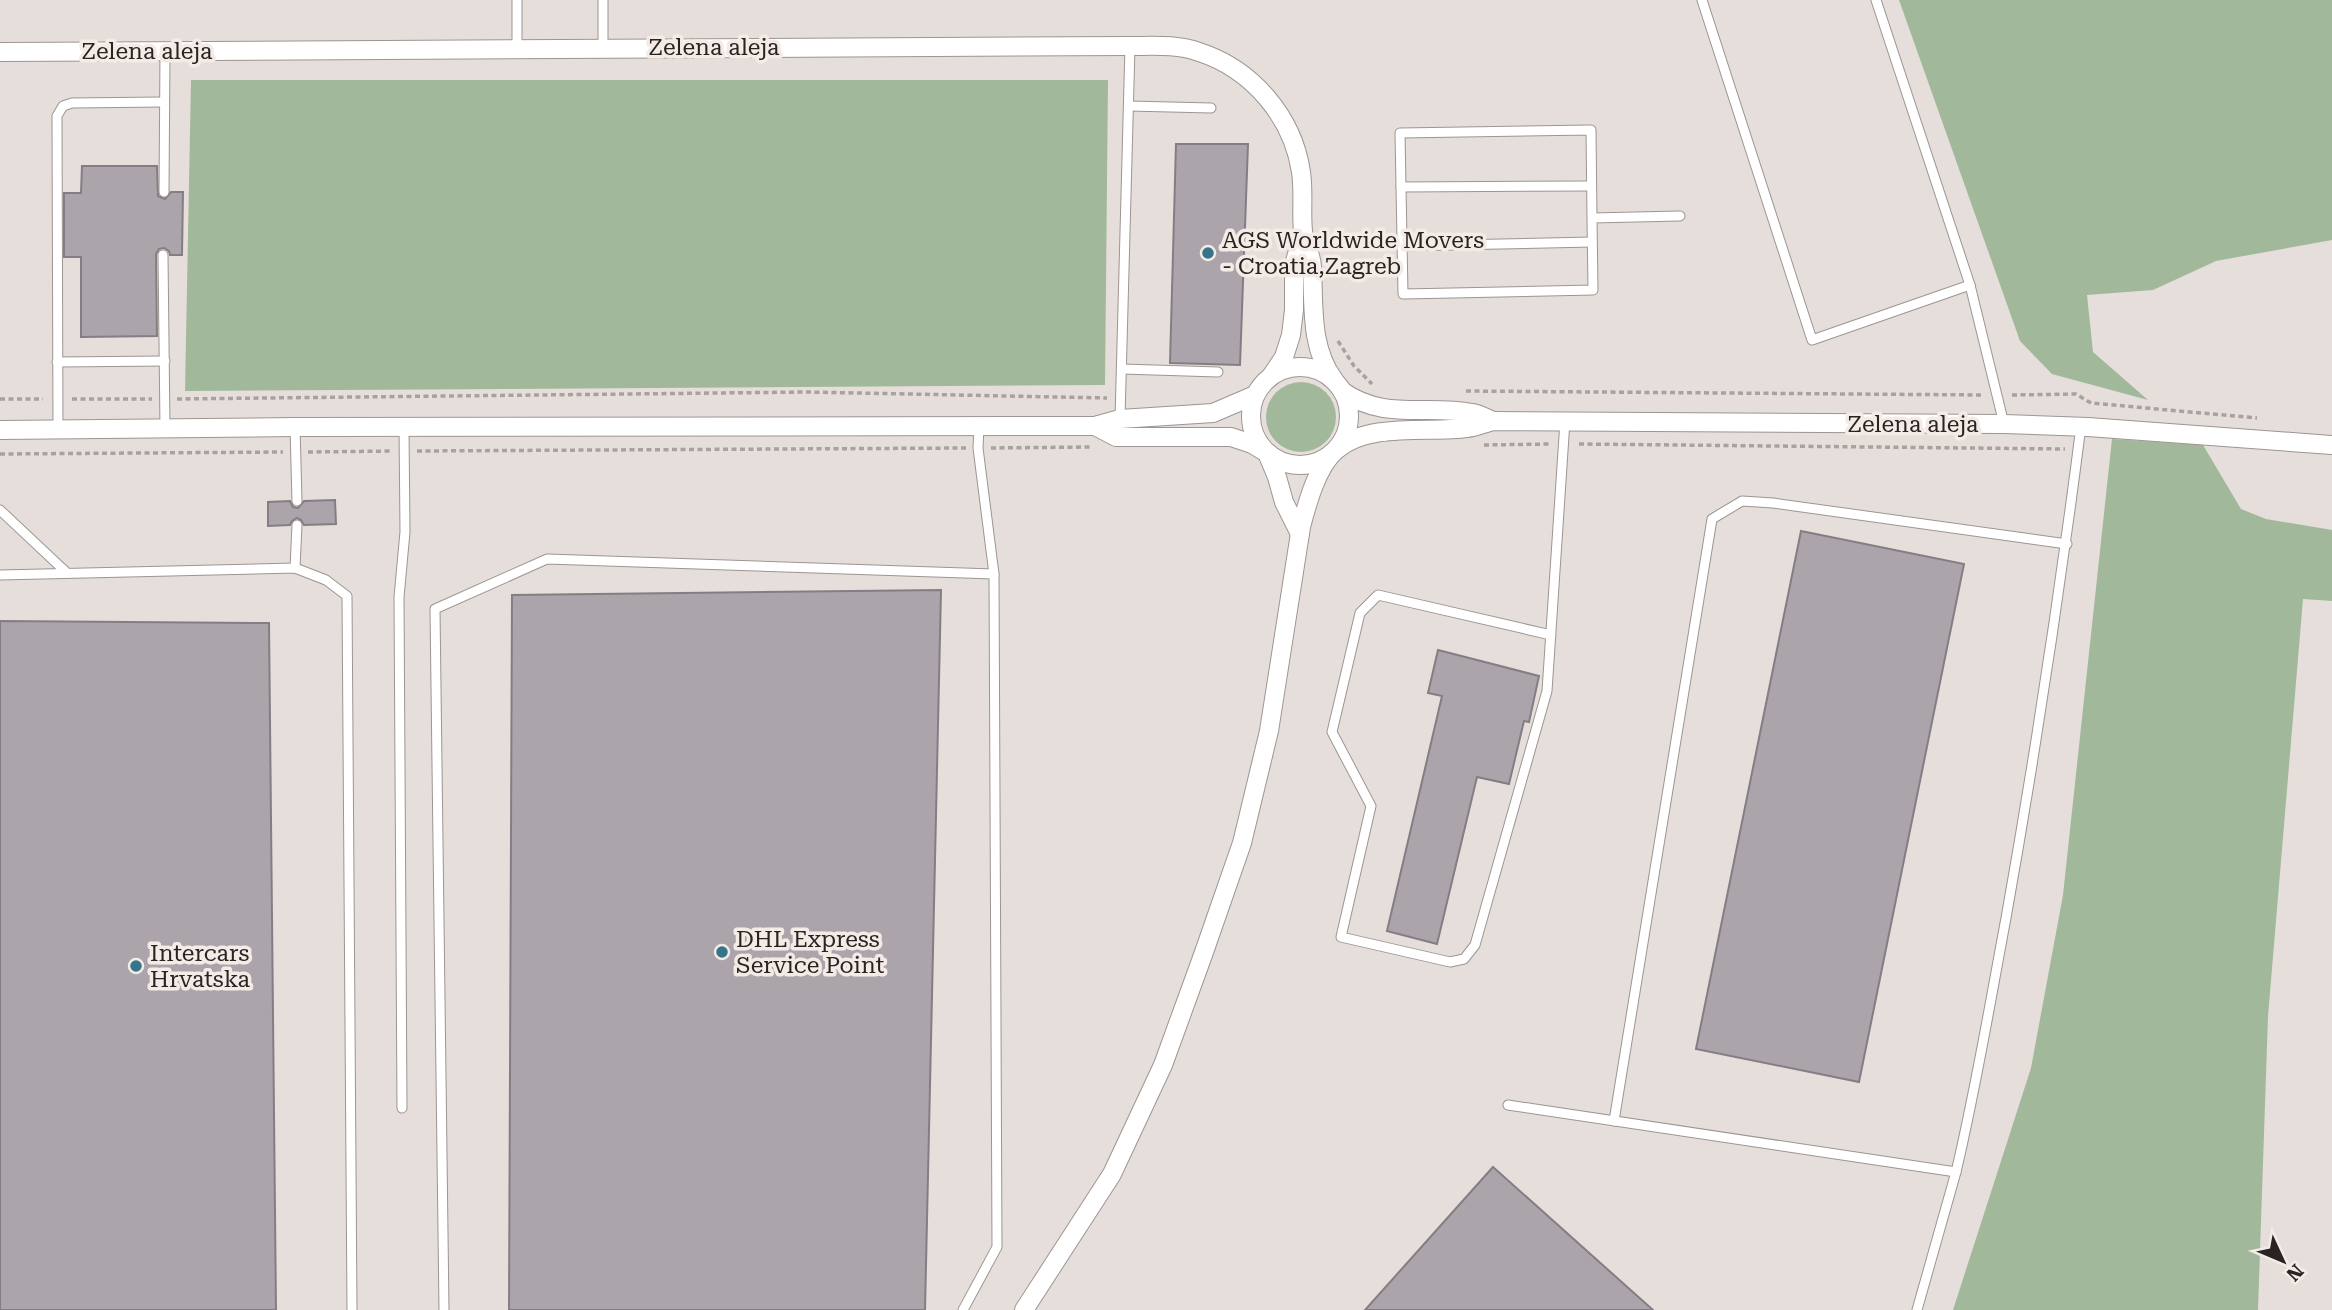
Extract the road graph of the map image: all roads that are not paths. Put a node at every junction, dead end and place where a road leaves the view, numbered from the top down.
1 (517, 0) edge
2 (603, 0) edge
3 (1702, 0) edge
4 (1876, 0) edge
5 (1130, 46) junction
6 (603, 48) junction
7 (517, 49) junction
8 (165, 51) junction
9 (0, 52) edge
10 (163, 102) junction
11 (1129, 106) junction
12 (1210, 108) dead end
13 (1591, 186) junction
14 (1401, 187) junction
15 (164, 192) dead end
16 (1680, 216) dead end
17 (1592, 218) junction
18 (1303, 233) junction
19 (1592, 242) junction
20 (1402, 246) junction
21 (163, 255) dead end
22 (1970, 285) junction
23 (164, 361) junction
24 (57, 362) junction
25 (1122, 369) junction
26 (1218, 372) dead end
27 (1272, 375) junction
28 (1338, 386) junction
29 (1255, 395) junction
30 (1121, 419) junction
31 (1493, 421) junction
32 (1565, 421) junction
33 (2004, 424) junction
34 (979, 426) junction
35 (1095, 426) junction
36 (295, 427) junction
37 (404, 427) junction
38 (2085, 427) junction
39 (165, 429) junction
40 (0, 430) edge
41 (58, 430) junction
42 (2332, 445) edge
43 (1334, 451) junction
44 (1268, 453) junction
45 (297, 501) dead end
46 (0, 510) edge
47 (297, 525) dead end
48 (1300, 534) junction
49 (2067, 544) junction
50 (295, 568) junction
51 (67, 573) junction
52 (994, 574) junction
53 (0, 575) edge
54 (1551, 635) junction
55 (1508, 1105) dead end
56 (402, 1108) dead end
57 (1614, 1121) junction
58 (1956, 1172) junction
59 (352, 1310) edge
60 (444, 1310) edge
61 (964, 1310) edge
62 (1024, 1310) edge
63 (1917, 1310) edge

1 - 7 lane
2 - 6 lane
3 - 22 lane
4 - 22 lane
5 - 6 street, Zelena aleja
5 - 11 lane
5 - 18 street, Zelena aleja
6 - 7 street, Zelena aleja
7 - 8 street, Zelena aleja
8 - 9 street, Zelena aleja
8 - 10 lane
10 - 15 lane
10 - 24 lane
11 - 12 lane
11 - 25 lane
13 - 14 lane
13 - 14 lane
13 - 17 lane
14 - 20 lane
16 - 17 lane
17 - 19 lane
18 - 27 street, Zelena aleja
18 - 28 street, Zelena aleja
19 - 20 lane
19 - 20 lane
21 - 23 lane
22 - 33 lane
23 - 24 lane
23 - 39 lane
24 - 41 lane
25 - 26 lane
25 - 30 lane
27 - 28 street, Zelena aleja
27 - 29 street, Zelena aleja
28 - 31 street, Zelena aleja
28 - 43 street, Zelena aleja
29 - 30 street, Zelena aleja
29 - 44 street
30 - 35 street, Zelena aleja
31 - 32 street, Zelena aleja
31 - 43 street, Zelena aleja
32 - 33 street, Zelena aleja
32 - 54 lane
33 - 38 street, Zelena aleja
34 - 35 street, Zelena aleja
34 - 37 street, Zelena aleja
34 - 52 lane
35 - 44 street, Zelena aleja
36 - 37 street, Zelena aleja
36 - 39 street, Zelena aleja
36 - 45 lane
37 - 56 lane
38 - 42 street, Zelena aleja
38 - 49 lane
39 - 41 street, Zelena aleja
40 - 41 street, Zelena aleja
43 - 44 street, Zelena aleja
43 - 48 street
44 - 48 street
46 - 51 lane
47 - 50 lane
48 - 62 street
49 - 57 lane
49 - 58 lane
50 - 51 lane
50 - 59 lane
51 - 53 lane
52 - 60 lane
52 - 61 lane
54 - 54 lane
55 - 57 lane
57 - 58 lane
58 - 63 lane

